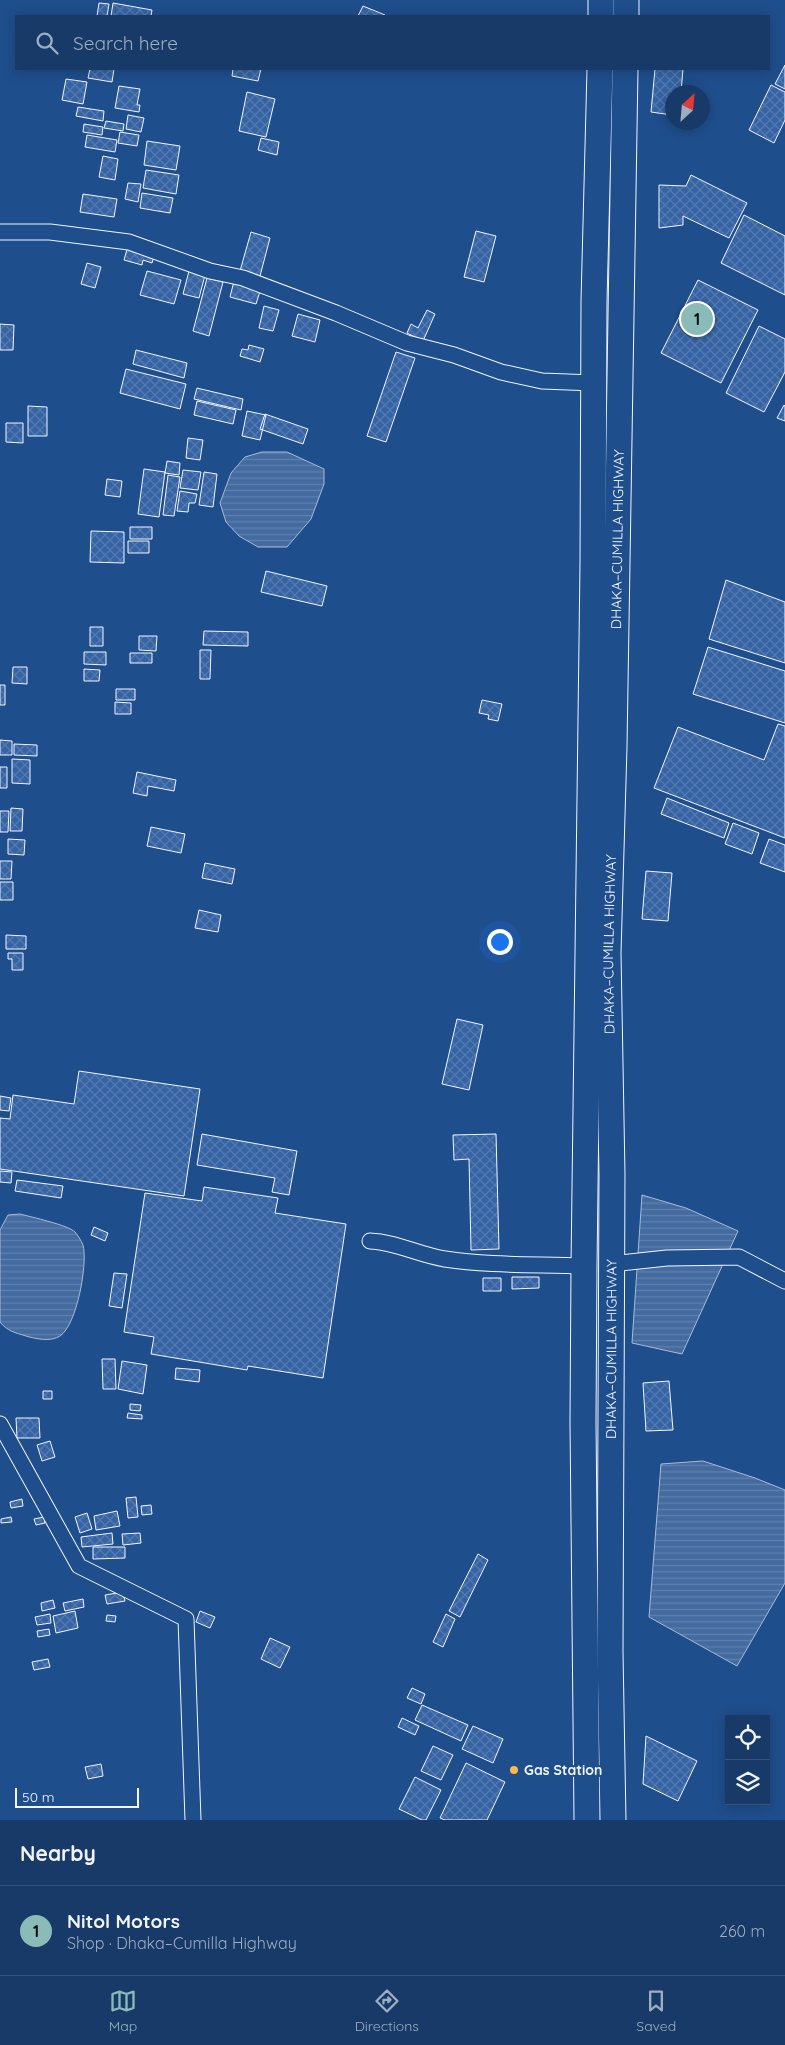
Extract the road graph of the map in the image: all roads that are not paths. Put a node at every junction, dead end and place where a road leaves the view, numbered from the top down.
1 (601, 0) edge
2 (626, 0) edge
3 (601, 15) edge
4 (626, 15) edge
5 (600, 70) edge
6 (625, 70) edge
7 (0, 232) edge
8 (594, 383) junction
9 (370, 1241) dead end
10 (612, 1264) junction
11 (584, 1266) junction
12 (785, 1281) edge
13 (0, 1424) edge
14 (193, 1820) edge
15 (586, 1820) edge
16 (613, 1820) edge

1 - 3 highway
2 - 4 highway
5 - 8 highway, DHAKA–CUMILLA HIGHWAY
6 - 10 highway, DHAKA–CUMILLA HIGHWAY
7 - 8 street
8 - 11 highway, DHAKA–CUMILLA HIGHWAY
9 - 11 street
10 - 12 street
10 - 16 highway, DHAKA–CUMILLA HIGHWAY
11 - 15 highway, DHAKA–CUMILLA HIGHWAY
13 - 14 street

